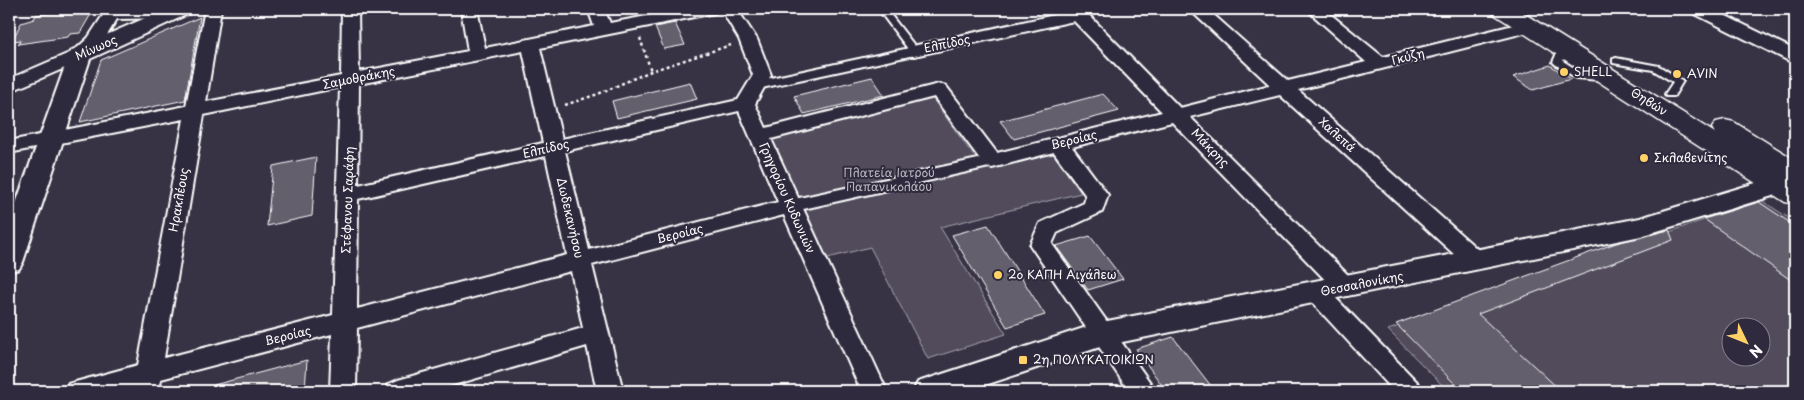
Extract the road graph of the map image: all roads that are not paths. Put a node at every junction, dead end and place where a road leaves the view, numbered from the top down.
1 (213, 9) edge
2 (350, 9) edge
3 (469, 9) edge
4 (596, 9) edge
5 (710, 9) edge
6 (729, 9) edge
7 (882, 9) edge
8 (1197, 9) edge
9 (1314, 9) edge
10 (1502, 9) edge
11 (1699, 9) edge
12 (113, 11) edge
13 (178, 11) edge
14 (1076, 12) edge
15 (1531, 18) edge
16 (604, 30) junction
17 (530, 44) junction
18 (914, 51) junction
19 (478, 54) junction
20 (80, 55) junction
21 (1795, 57) edge
22 (1380, 64) junction
23 (1615, 70) junction
24 (350, 80) junction
25 (757, 85) junction
26 (9, 86) edge
27 (1286, 88) junction
28 (744, 104) junction
29 (195, 110) junction
30 (1177, 114) junction
31 (759, 136) junction
32 (51, 138) junction
33 (1059, 144) junction
34 (9, 147) edge
35 (554, 148) junction
36 (992, 161) junction
37 (1791, 185) edge
38 (348, 194) junction
39 (790, 206) junction
40 (580, 260) junction
41 (1476, 261) junction
42 (9, 262) edge
43 (1346, 287) junction
44 (1317, 293) junction
45 (344, 322) junction
46 (596, 334) junction
47 (1102, 334) junction
48 (148, 382) edge
49 (77, 391) edge
50 (343, 391) edge
51 (398, 391) edge
52 (610, 391) edge
53 (874, 391) edge
54 (930, 391) edge
55 (1143, 391) edge
56 (1410, 391) edge

1 - 29 street, Ηρακλέους
2 - 24 street, Στέφανου Σαράφη
3 - 19 street
4 - 16 street
5 - 16 street, Σαμοθράκης
6 - 25 street
7 - 18 lane
8 - 27 street, Χαλεπά
9 - 22 street
10 - 15 main road, Θηβών
11 - 21 street
12 - 13 street
12 - 20 street
13 - 20 street, Μίνωος
14 - 18 street, Ελπίδος
14 - 30 street, Μάκρης
15 - 22 street, Γκύζη
15 - 23 main road, Θηβών
15 - 23 main road, Θηβών
16 - 17 street, Σαμοθράκης
17 - 19 street, Σαμοθράκης
17 - 35 street, Δωδεκανήσου
18 - 25 street, Ελπίδος
19 - 24 street, Σαμοθράκης
20 - 26 street, Μίνωος
20 - 32 street
22 - 27 street, Γκύζη
23 - 37 main road, Θηβών
23 - 37 main road, Θηβών
24 - 29 street, Σαμοθράκης
24 - 38 street, Στέφανου Σαράφη
25 - 28 street
27 - 30 street, Βεροίας
27 - 41 street, Χαλεπά
28 - 31 street, Γρηγορίου Κυδωνιών
28 - 35 street, Ελπίδος
29 - 32 street, Σαμοθράκης
29 - 48 street, Ηρακλέους
30 - 33 street, Βεροίας
30 - 43 street, Μάκρης
31 - 36 street
31 - 39 street, Γρηγορίου Κυδωνιών
32 - 34 street, Σαμοθράκης
32 - 42 street
33 - 36 street, Βεροίας
33 - 47 street
35 - 38 street, Ελπίδος
35 - 40 street, Δωδεκανήσου
36 - 39 street, Βεροίας
37 - 41 street, Θεσσαλονίκης
38 - 45 street, Στέφανου Σαράφη
39 - 40 street, Βεροίας
39 - 53 street, Γρηγορίου Κυδωνιών
40 - 45 street, Βεροίας
40 - 46 street, Δωδεκανήσου
41 - 43 street, Θεσσαλονίκης
43 - 44 street, Θεσσαλονίκης
44 - 47 street, Θεσσαλονίκης
44 - 56 street
45 - 48 street, Βεροίας
45 - 50 street, Στέφανου Σαράφη
46 - 51 street
46 - 52 street, Δωδεκανήσου
47 - 54 street, Θεσσαλονίκης
47 - 55 street
48 - 49 street, Βεροίας

